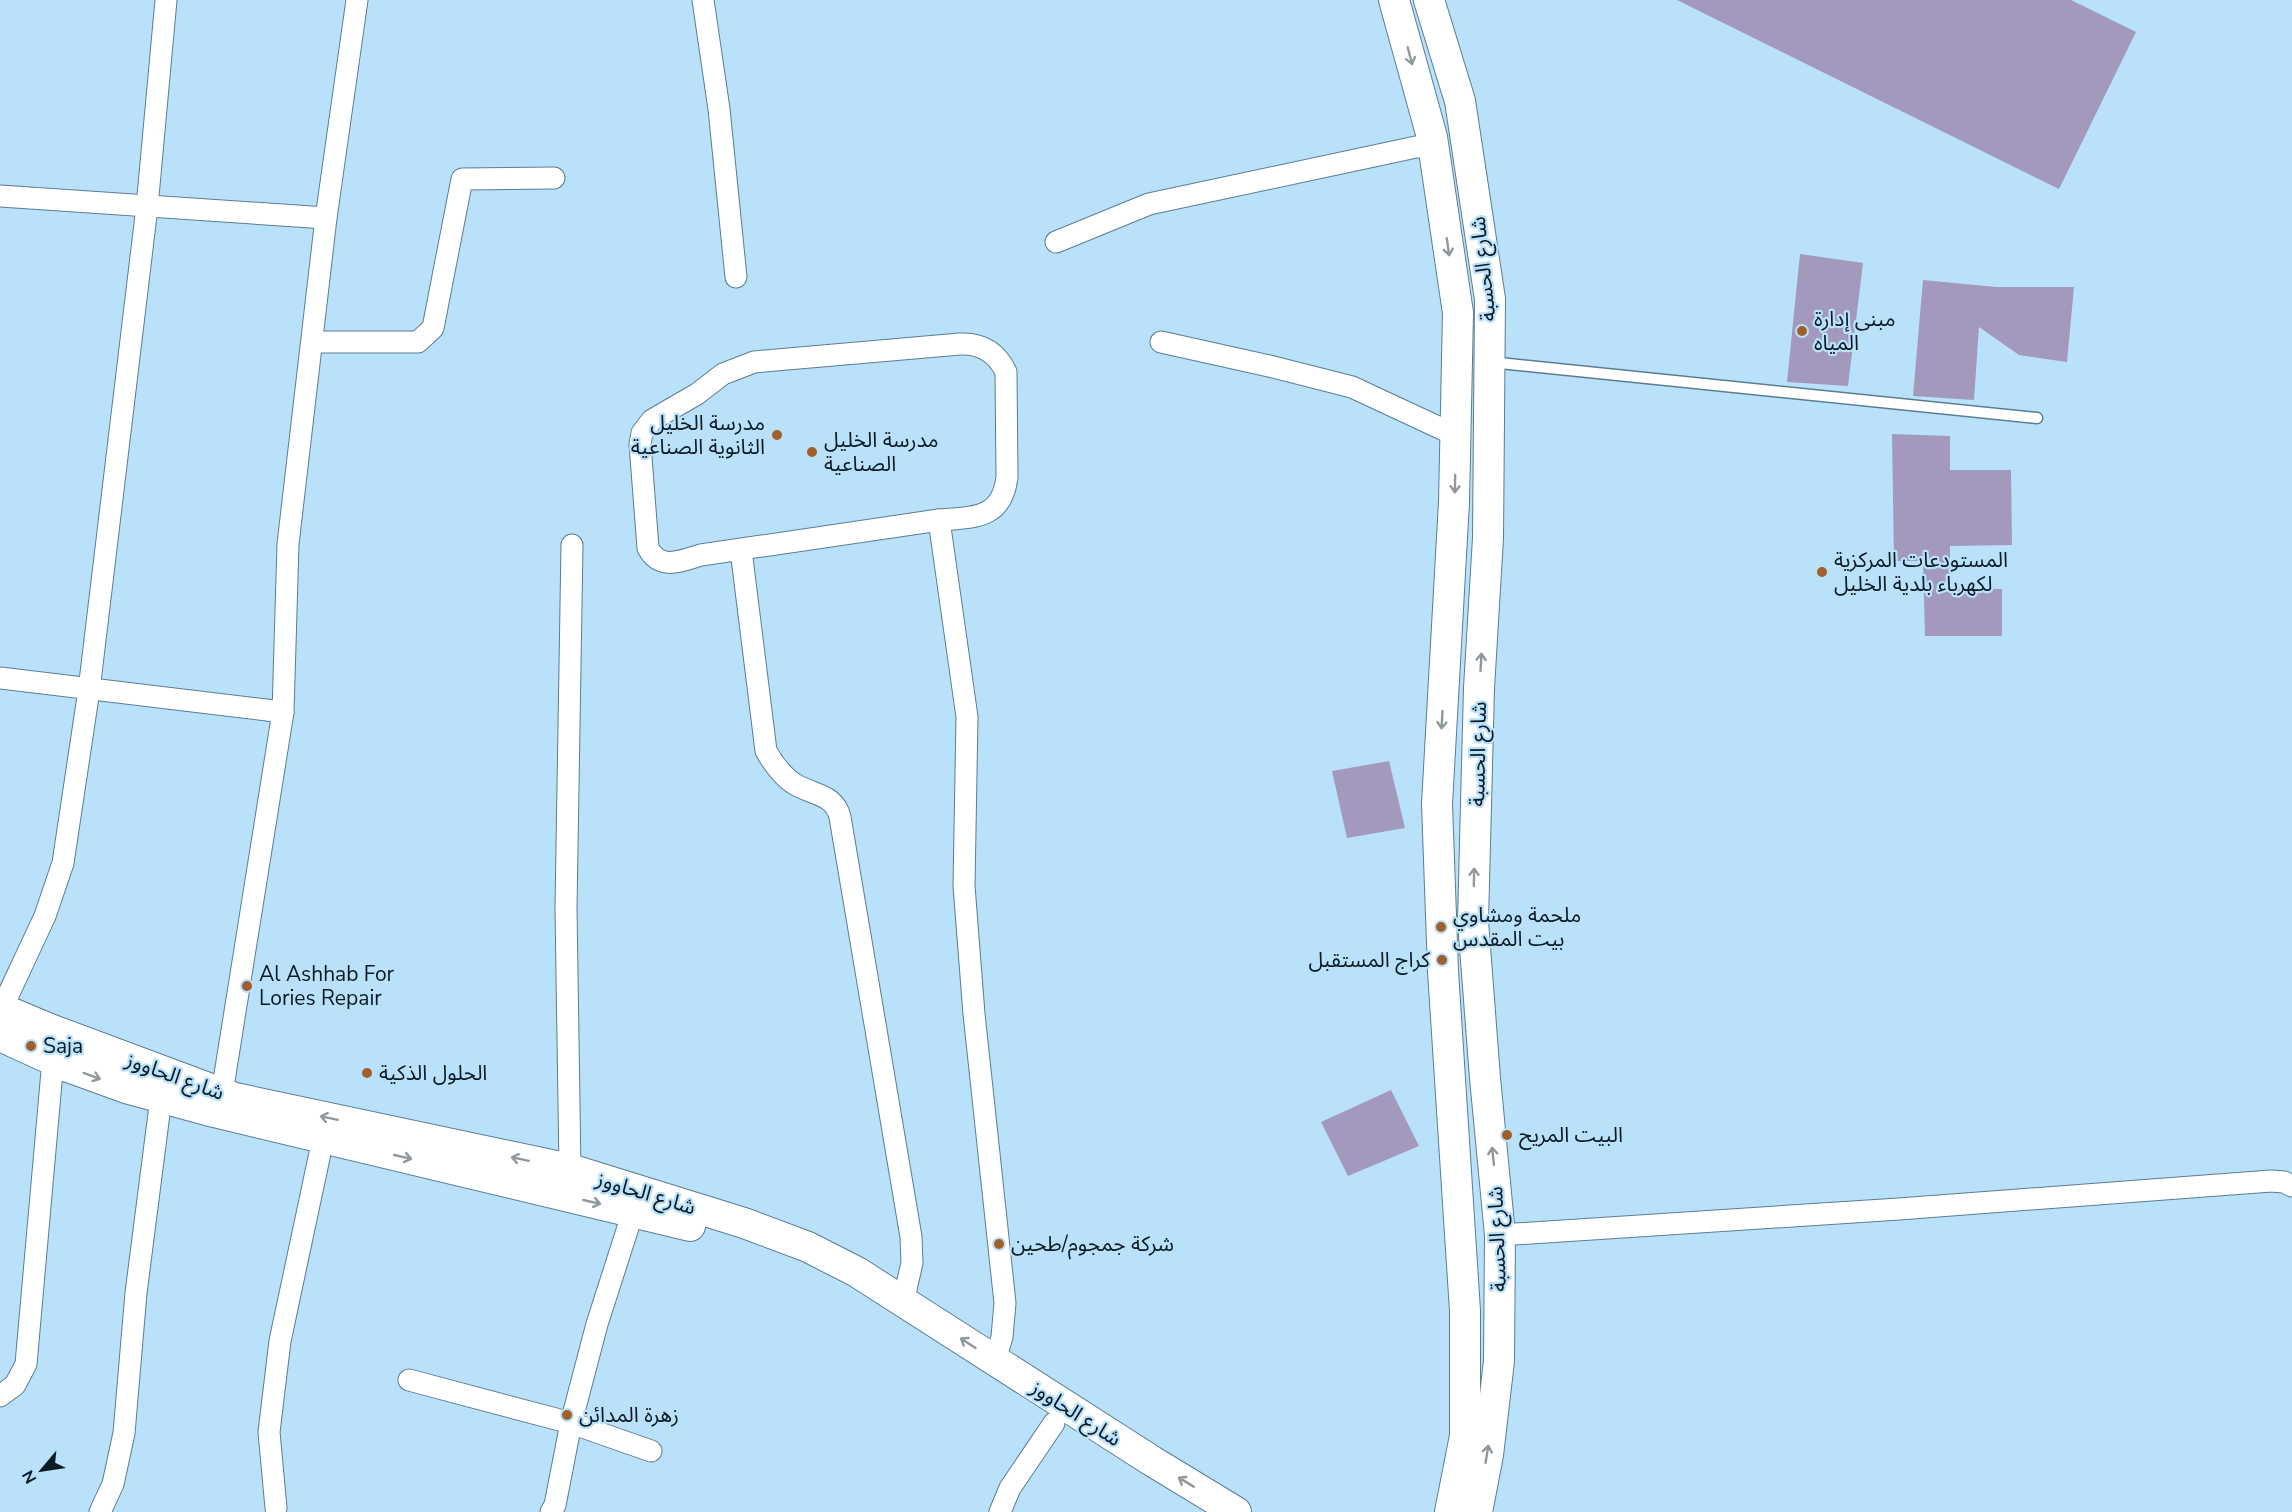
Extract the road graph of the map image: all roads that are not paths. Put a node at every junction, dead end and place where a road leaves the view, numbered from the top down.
1 (166, 0) edge
2 (357, 0) edge
3 (703, 0) edge
4 (1394, 0) edge
5 (1429, 0) edge
6 (1433, 147) junction
7 (554, 178) dead end
8 (0, 196) edge
9 (147, 207) junction
10 (326, 218) junction
11 (1056, 242) dead end
12 (736, 277) dead end
13 (313, 342) junction
14 (1161, 342) dead end
15 (1490, 362) junction
16 (2037, 418) dead end
17 (1455, 435) junction
18 (939, 520) junction
19 (572, 545) dead end
20 (741, 550) junction
21 (0, 678) edge
22 (89, 690) junction
23 (283, 712) junction
24 (1, 1017) edge
25 (54, 1060) junction
26 (222, 1093) junction
27 (161, 1098) junction
28 (323, 1139) junction
29 (570, 1169) junction
30 (2292, 1186) edge
31 (633, 1212) junction
32 (1500, 1235) junction
33 (903, 1302) junction
34 (994, 1360) junction
35 (409, 1380) dead end
36 (0, 1396) edge
37 (572, 1423) junction
38 (1054, 1423) junction
39 (651, 1451) dead end
40 (276, 1508) dead end
41 (100, 1512) edge
42 (551, 1512) edge
43 (1000, 1512) edge
44 (1197, 1512) edge
45 (1236, 1512) edge
46 (1450, 1512) edge
47 (1477, 1512) edge

1 - 9 street
2 - 10 street
3 - 12 street
4 -> 6 main road, شارع الحسبة
5 - 15 main road, شارع الحسبة
6 - 11 street
6 -> 17 main road, شارع الحسبة
7 - 13 street
8 - 9 street
9 - 10 street
9 - 22 street
10 - 13 street
13 - 23 street
14 - 17 street
15 - 16 lane
32 -> 15 main road, شارع الحسبة
17 -> 46 main road, شارع الحسبة
18 - 20 street
18 - 20 street
18 - 34 street
19 - 29 street
20 - 33 street
21 - 22 street
22 - 23 street
22 - 24 street
23 - 26 street
24 - 25 main road, شارع الحاووز
24 - 26 main road, شارع الحاووز
25 -> 27 main road, شارع الحاووز
25 - 36 street
29 -> 26 main road, شارع الحاووز
27 - 28 main road, شارع الحاووز
27 - 41 street
28 -> 31 main road, شارع الحاووز
28 - 40 street
29 - 33 main road, شارع الحاووز
30 - 32 street
31 - 37 street
31 - 38 main road, شارع الحاووز
47 -> 32 main road, شارع الحسبة
34 -> 33 main road, شارع الحاووز
45 -> 34 main road, شارع الحاووز
35 - 37 street
37 - 39 street
37 - 42 street
38 - 43 street
38 - 44 main road, شارع الحاووز

